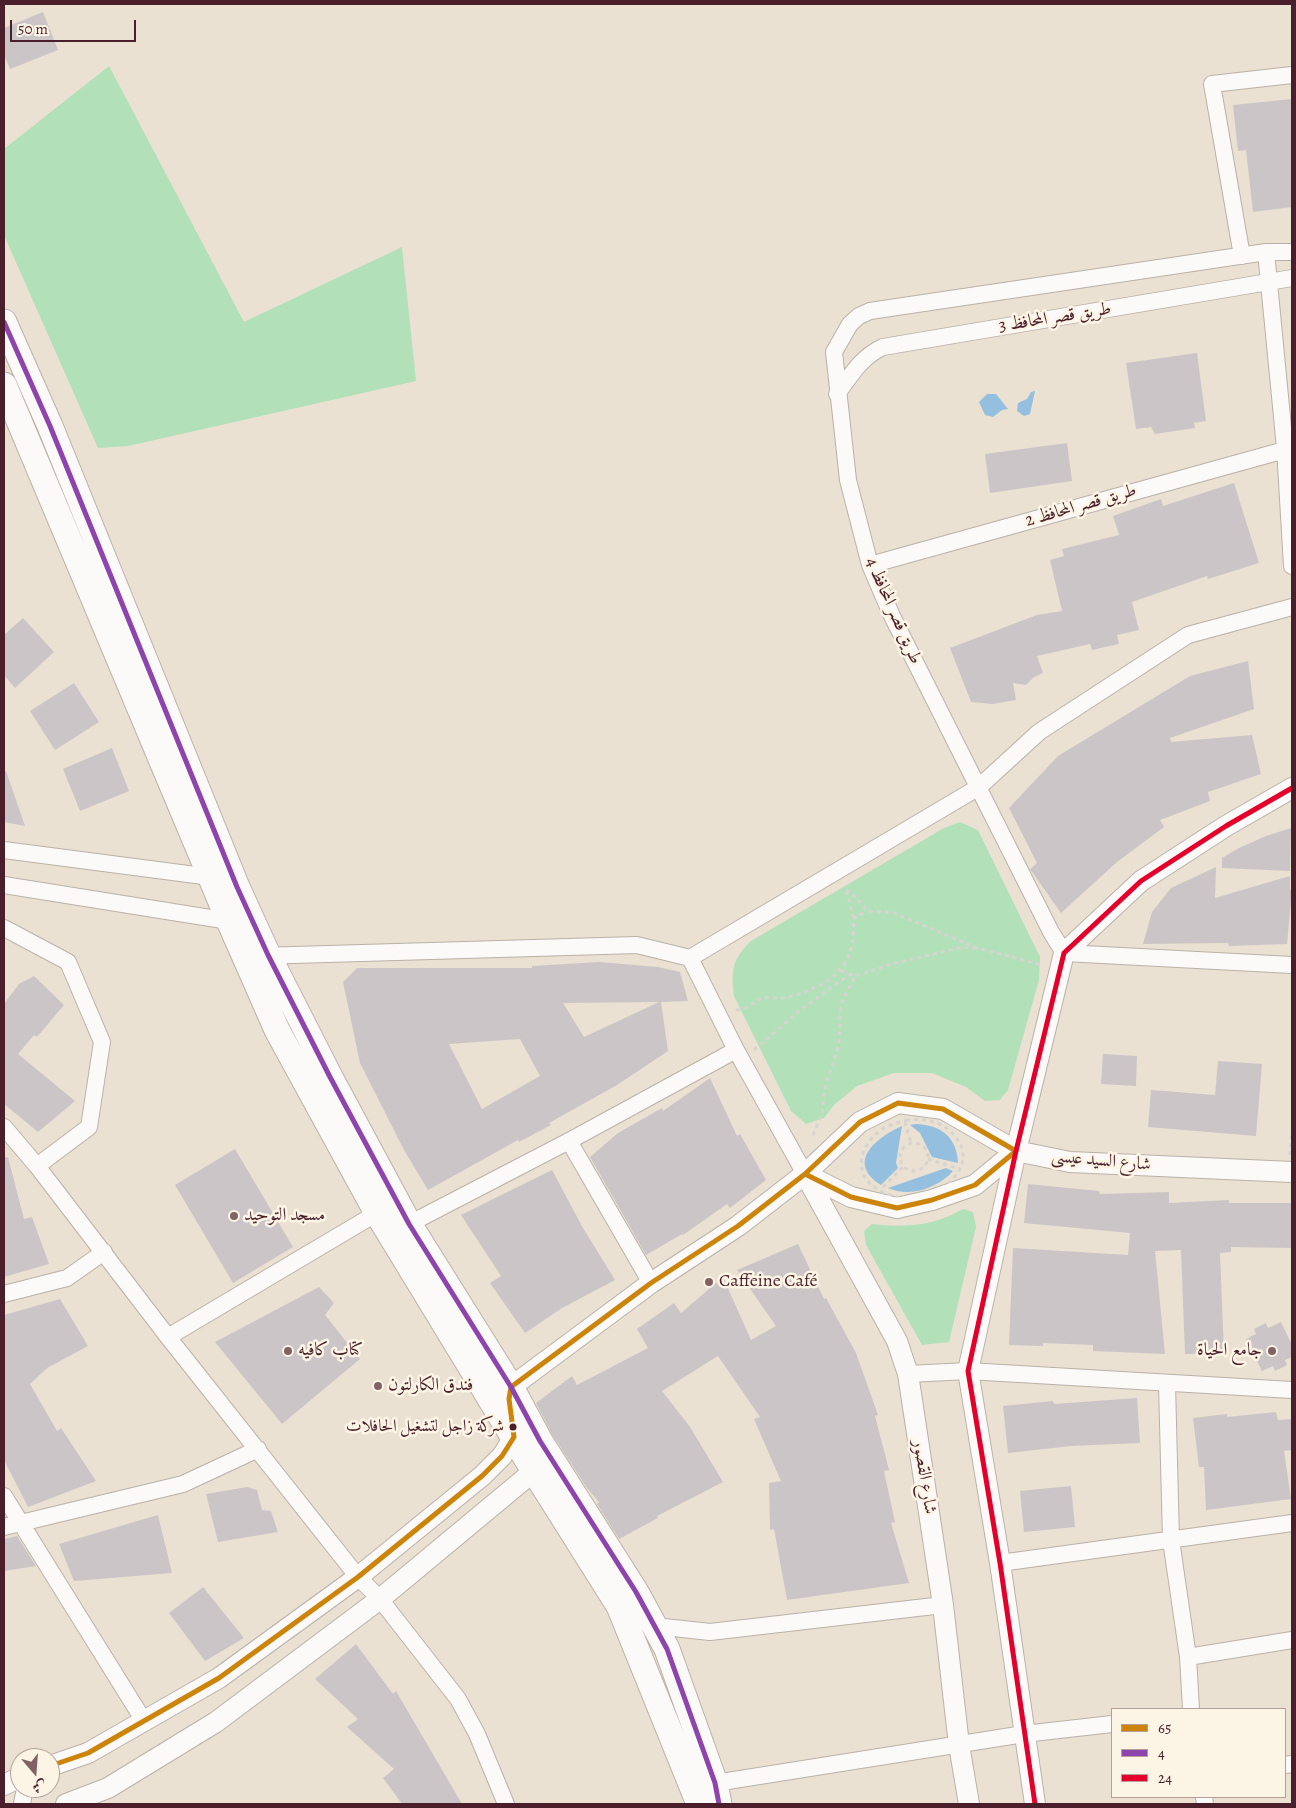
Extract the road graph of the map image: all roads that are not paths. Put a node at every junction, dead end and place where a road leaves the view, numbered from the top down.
1 (1292, 75) edge
2 (1266, 252) junction
3 (1292, 252) edge
4 (1242, 256) junction
5 (1292, 278) edge
6 (1269, 282) junction
7 (4, 322) edge
8 (4, 387) edge
9 (838, 394) junction
10 (1289, 448) edge
11 (870, 565) junction
12 (1292, 566) edge
13 (1292, 607) edge
14 (979, 787) junction
15 (1292, 788) edge
16 (4, 850) edge
17 (221, 875) junction
18 (4, 885) edge
19 (239, 919) junction
20 (4, 928) edge
21 (1064, 953) junction
22 (257, 956) junction
23 (690, 958) junction
24 (1292, 965) edge
25 (736, 1050) junction
26 (4, 1127) edge
27 (569, 1141) junction
28 (1016, 1151) junction
29 (37, 1166) junction
30 (1291, 1172) edge
31 (805, 1174) junction
32 (377, 1213) junction
33 (409, 1224) junction
34 (104, 1252) junction
35 (651, 1283) junction
36 (4, 1294) edge
37 (168, 1338) junction
38 (968, 1371) junction
39 (908, 1374) junction
40 (1167, 1384) junction
41 (511, 1387) junction
42 (1292, 1390) edge
43 (514, 1437) junction
44 (540, 1441) junction
45 (258, 1449) junction
46 (534, 1471) junction
47 (4, 1496) edge
48 (1292, 1523) edge
49 (11, 1525) edge
50 (1171, 1540) junction
51 (1000, 1563) junction
52 (358, 1577) junction
53 (380, 1599) junction
54 (943, 1605) junction
55 (619, 1606) junction
56 (655, 1626) junction
57 (1292, 1640) edge
58 (1188, 1657) junction
59 (1191, 1708) edge
60 (144, 1722) junction
61 (1111, 1724) edge
62 (1024, 1734) junction
63 (959, 1745) junction
64 (60, 1763) edge
65 (717, 1794) edge
66 (66, 1804) edge
67 (506, 1804) edge
68 (698, 1804) edge
69 (969, 1804) edge
70 (1035, 1804) edge

1 - 4 street
2 - 3 street, طريق قصر المحافظ 4
2 - 4 street, طريق قصر المحافظ 4
2 - 6 street
4 - 9 street, طريق قصر المحافظ 4
5 - 6 street, طريق قصر المحافظ 3
6 - 9 street, طريق قصر المحافظ 3
6 - 10 street
7 - 17 main road
8 - 17 main road
9 - 11 street, طريق قصر المحافظ 4
10 - 11 street, طريق قصر المحافظ 2
10 - 12 street
11 - 14 street, طريق قصر المحافظ 4
13 - 14 street
14 - 21 street, طريق قصر المحافظ 4
14 - 23 street
15 - 21 street
16 - 17 street
17 - 19 main road
18 - 19 street
19 - 22 main road
20 - 29 street
21 - 24 street
21 - 28 street
22 - 23 street
22 - 32 main road
22 - 33 main road
23 - 25 street
25 - 27 street
25 - 31 street
26 - 29 street
27 - 33 street
27 - 35 street
28 - 30 street, شارع السيد عيسى
28 - 31 street
28 - 31 street, شارع السيد عيسى
28 - 38 street
29 - 34 street
31 - 35 street, شارع السيد عيسى
31 - 39 street, شارع القصور
32 - 37 street
32 - 43 main road
33 - 41 main road
34 - 36 street
34 - 37 street
35 - 41 street, شارع السيد عيسى
37 - 45 street
38 - 39 street
38 - 40 street
38 - 51 street
39 - 54 street, شارع القصور
40 - 42 street
40 - 50 street
41 - 43 street
41 - 44 main road
43 - 46 main road
43 - 52 street
44 - 46 street
44 - 56 main road
45 - 49 street
45 - 52 street
46 - 53 street
46 - 55 main road
47 - 49 street
48 - 50 street
49 - 60 street
50 - 51 street
50 - 58 street
51 - 62 street
52 - 53 street
52 - 60 street
53 - 66 street
53 - 67 street
54 - 56 street
54 - 63 street, شارع القصور
55 - 56 street
55 - 68 main road
56 - 65 main road
57 - 58 street
58 - 59 street
60 - 64 street
61 - 62 street
62 - 63 street
62 - 70 street
63 - 65 street
63 - 69 street, شارع القصور

